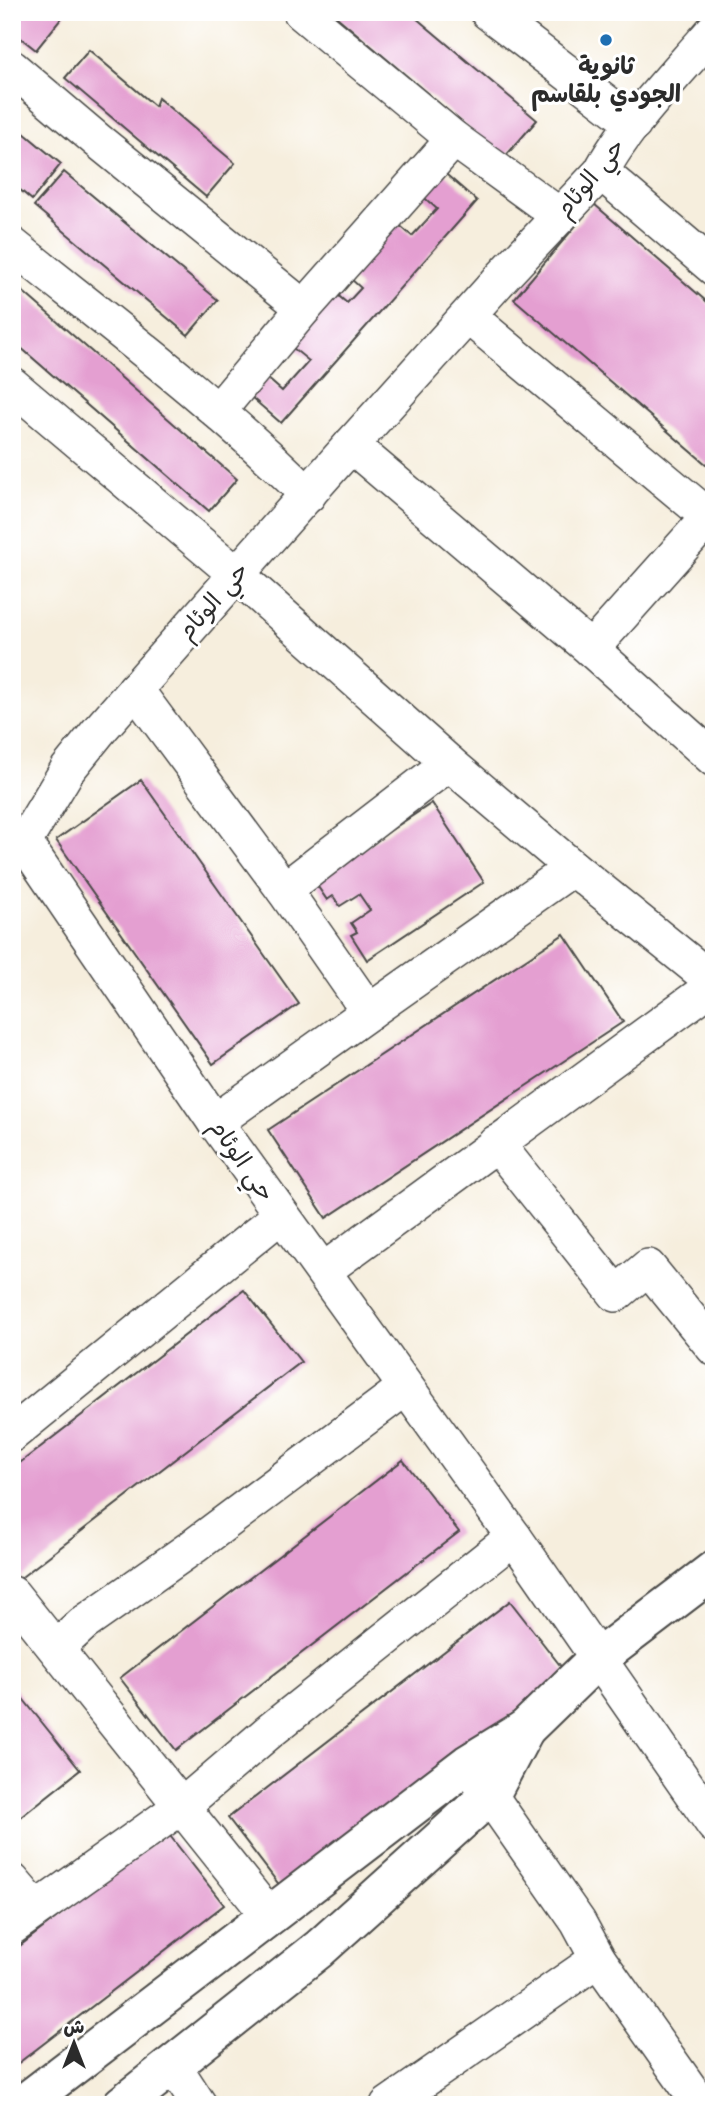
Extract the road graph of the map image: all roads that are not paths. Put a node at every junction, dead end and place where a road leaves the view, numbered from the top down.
1 (301, 12) edge
2 (488, 12) edge
3 (714, 30) edge
4 (12, 68) edge
5 (634, 124) junction
6 (454, 139) junction
7 (601, 172) junction
8 (560, 216) junction
9 (12, 246) edge
10 (714, 268) edge
11 (304, 308) junction
12 (468, 316) junction
13 (12, 385) edge
14 (218, 411) junction
15 (351, 445) junction
16 (308, 495) junction
17 (711, 519) edge
18 (236, 574) junction
19 (591, 649) junction
20 (135, 689) junction
21 (714, 759) edge
22 (449, 763) junction
23 (18, 849) edge
24 (573, 868) junction
25 (284, 890) junction
26 (714, 984) edge
27 (369, 1012) junction
28 (215, 1122) junction
29 (496, 1143) junction
30 (281, 1215) junction
31 (323, 1271) junction
32 (714, 1348) edge
33 (405, 1388) junction
34 (12, 1434) edge
35 (514, 1537) junction
36 (714, 1570) edge
37 (12, 1594) edge
38 (57, 1648) junction
39 (597, 1659) junction
40 (525, 1729) junction
41 (468, 1764) junction
42 (490, 1795) junction
43 (182, 1806) junction
44 (714, 1825) edge
45 (12, 1881) edge
46 (269, 1916) junction
47 (24, 1918) edge
48 (598, 1959) junction
49 (173, 2065) junction
50 (22, 2105) edge
51 (122, 2105) edge
52 (199, 2105) edge
53 (388, 2105) edge
54 (701, 2105) edge

1 - 6 street
2 - 5 street
3 - 5 street, حي الوئام
4 - 11 street
5 - 7 street, حي الوئام
6 - 8 street
6 - 11 street
7 - 8 street, حي الوئام
7 - 10 street
8 - 12 street, حي الوئام
9 - 14 street
11 - 14 street
12 - 15 street, حي الوئام
12 - 17 street
13 - 18 street
14 - 16 street
15 - 16 street, حي الوئام
15 - 19 street
16 - 18 street, حي الوئام
17 - 19 street
18 - 20 street, حي الوئام
18 - 22 street
19 - 21 street
20 - 23 street, حي الوئام
20 - 25 street
22 - 24 street
22 - 25 street
23 - 28 street, حي الوئام
24 - 26 street
24 - 27 street
25 - 27 street
26 - 29 street
27 - 28 street
28 - 30 street, حي الوئام
29 - 31 street
29 - 32 street
30 - 31 street, حي الوئام
30 - 34 street
31 - 33 street, حي الوئام
33 - 35 street, حي الوئام
33 - 38 street
35 - 39 street, حي الوئام
35 - 43 street
36 - 39 street
37 - 38 street
38 - 43 street
39 - 40 street
39 - 44 street, حي الوئام
40 - 41 street
40 - 42 street
41 - 42 street
41 - 46 street
42 - 48 street
42 - 49 street
43 - 46 street
43 - 47 street
45 - 47 street
46 - 50 street
48 - 53 street
48 - 54 street
49 - 51 street
49 - 52 street

